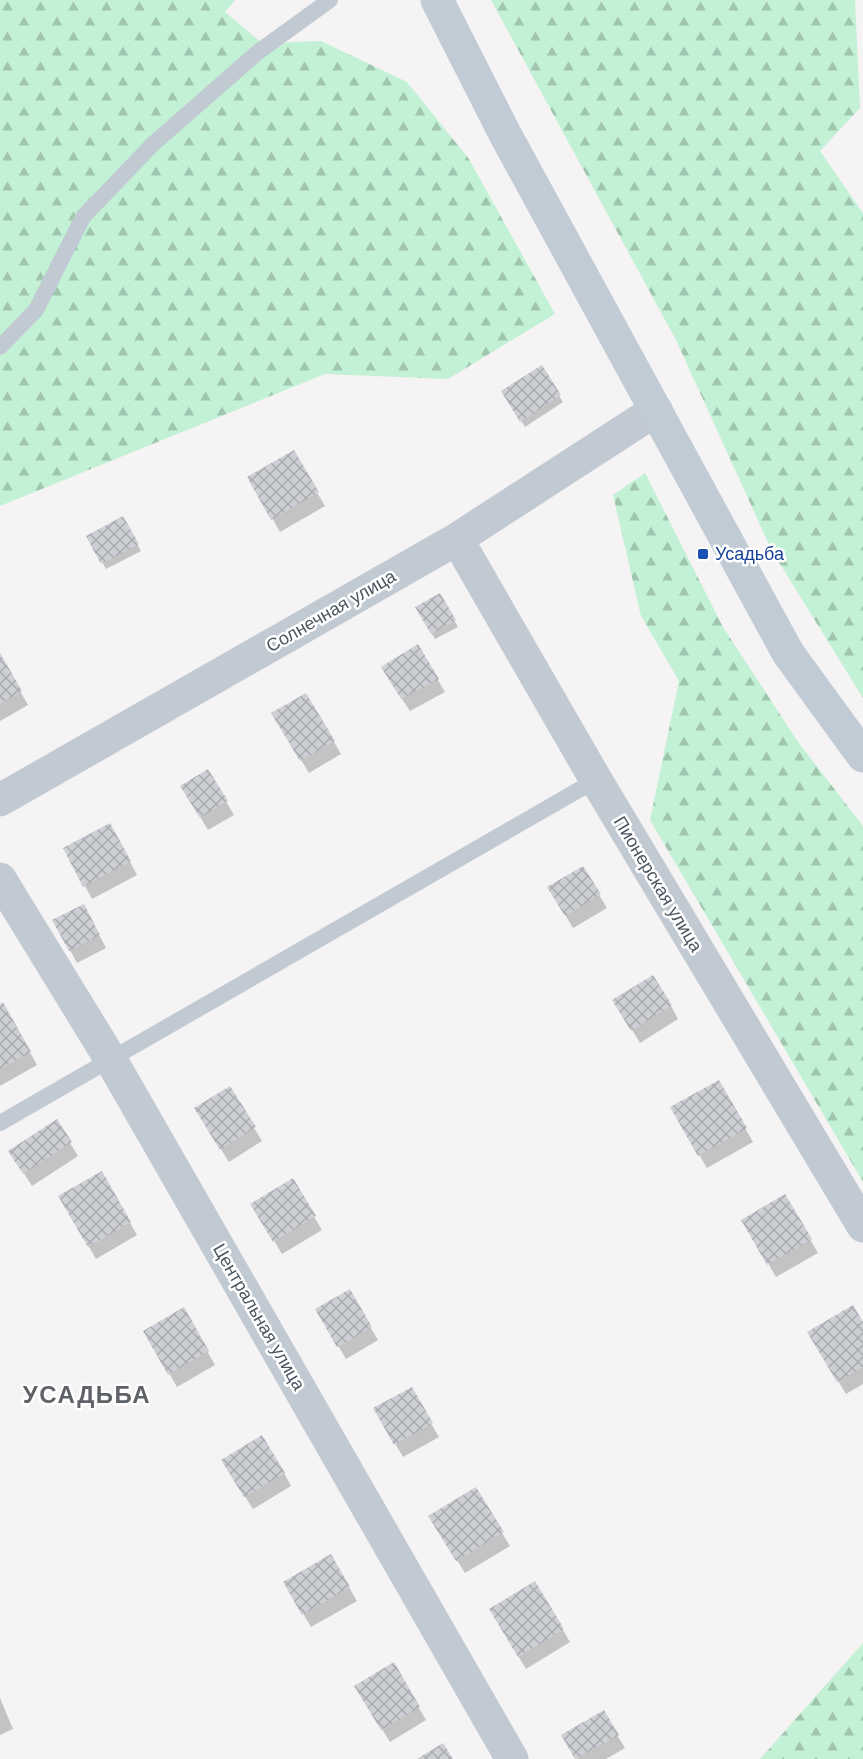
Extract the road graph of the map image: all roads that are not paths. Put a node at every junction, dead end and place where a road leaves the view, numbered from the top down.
1 (330, 0) edge
2 (437, 0) edge
3 (0, 347) edge
4 (656, 410) junction
5 (457, 539) junction
6 (863, 756) edge
7 (596, 780) junction
8 (0, 800) edge
9 (0, 879) edge
10 (111, 1060) junction
11 (0, 1123) edge
12 (863, 1226) edge
13 (513, 1759) edge

1 - 3 lane
2 - 4 main road
4 - 5 street, Солнечная улица
4 - 6 main road
5 - 7 street, Пионерская улица
5 - 8 street, Солнечная улица
7 - 10 lane
7 - 12 street, Пионерская улица
9 - 10 street, Центральная улица
10 - 11 lane
10 - 13 street, Центральная улица

